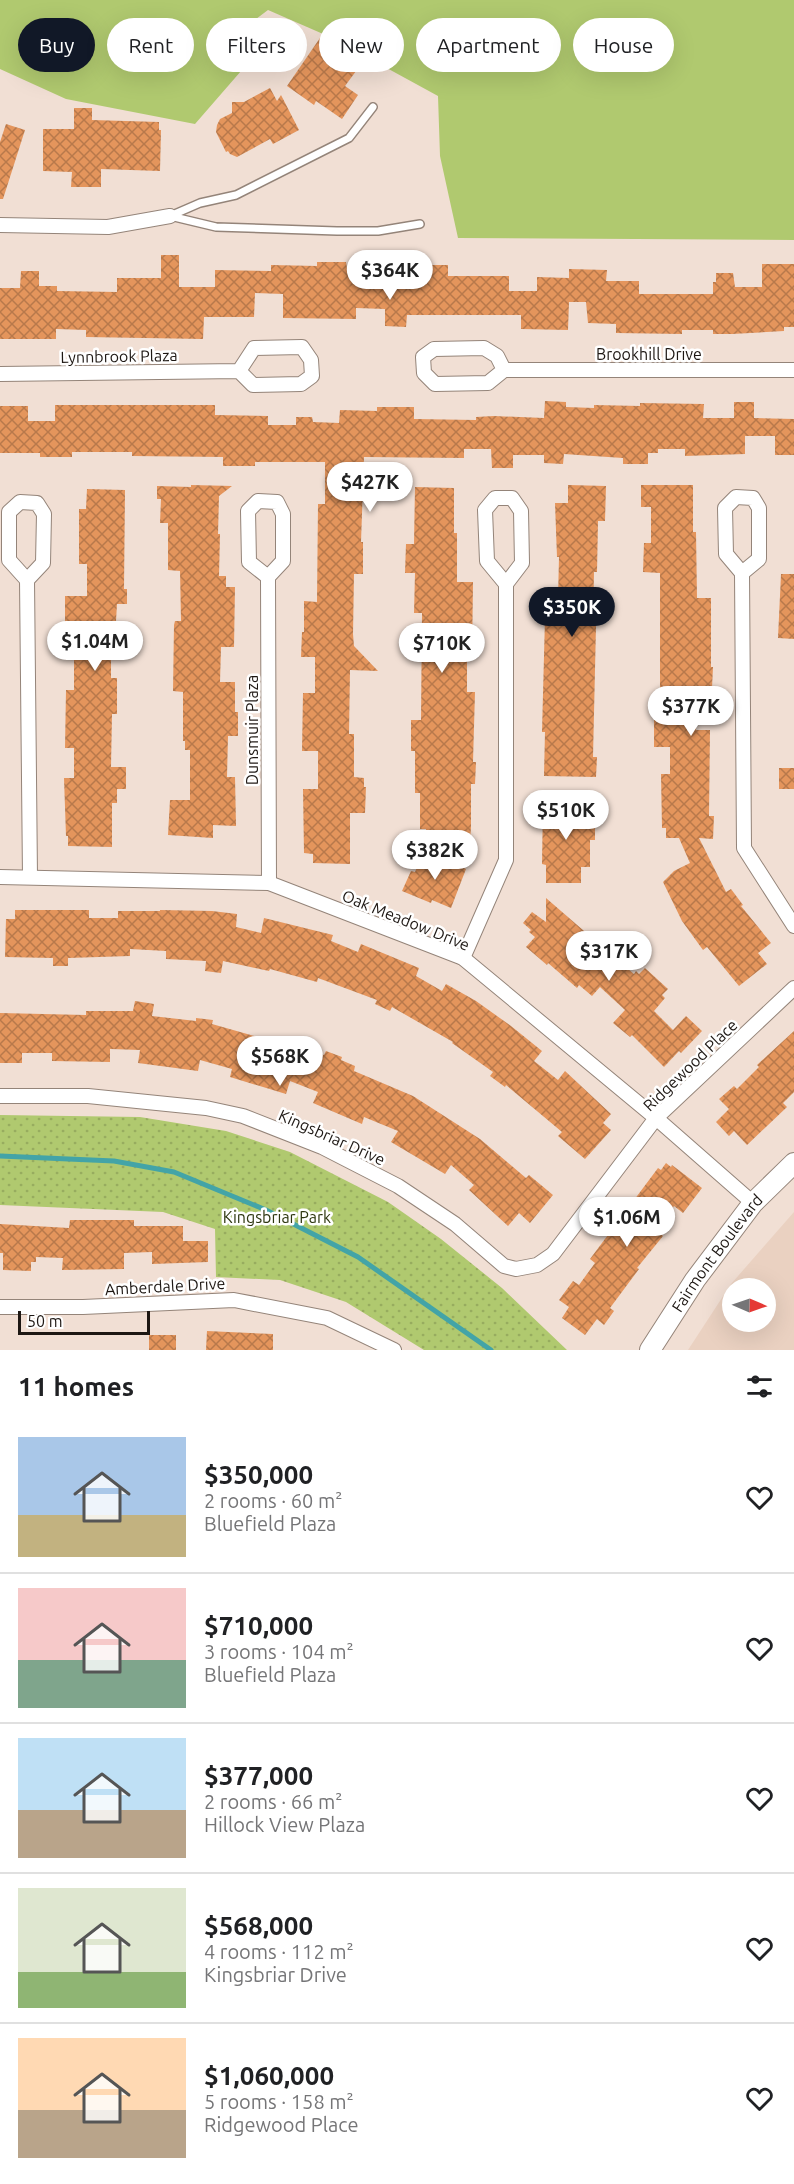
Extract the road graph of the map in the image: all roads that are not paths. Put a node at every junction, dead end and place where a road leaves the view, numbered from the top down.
1 (373, 106) dead end
2 (170, 216) junction
3 (420, 224) dead end
4 (0, 225) edge
5 (239, 370) junction
6 (504, 370) junction
7 (794, 370) edge
8 (0, 374) edge
9 (742, 573) junction
10 (268, 577) junction
11 (27, 580) junction
12 (507, 584) junction
13 (0, 877) edge
14 (30, 877) junction
15 (269, 883) junction
16 (794, 926) edge
17 (463, 958) junction
18 (794, 988) edge
19 (0, 1096) edge
20 (656, 1118) junction
21 (794, 1164) edge
22 (753, 1203) junction
23 (516, 1269) joint
24 (0, 1307) edge
25 (394, 1350) edge
26 (650, 1350) edge

1 - 2 lane
2 - 3 lane
2 - 4 street
5 - 5 street
5 - 8 street, Lynnbrook Plaza
6 - 6 street, Brookhill Drive
6 - 7 street, Brookhill Drive
9 - 9 street
9 - 16 street
10 - 10 street
10 - 15 street, Dunsmuir Plaza
11 - 11 street
11 - 14 street
12 - 12 street
12 - 17 street
13 - 14 street, Oak Meadow Drive
14 - 15 street, Oak Meadow Drive
15 - 17 street, Oak Meadow Drive
17 - 20 street, Oak Meadow Drive
18 - 20 street, Ridgewood Place
19 - 23 street, Kingsbriar Drive
20 - 22 street, Oak Meadow Drive
20 - 23 street, Ridgewood Place
21 - 22 main road, Fairmont Boulevard
22 - 26 main road, Fairmont Boulevard
24 - 25 street, Amberdale Drive

